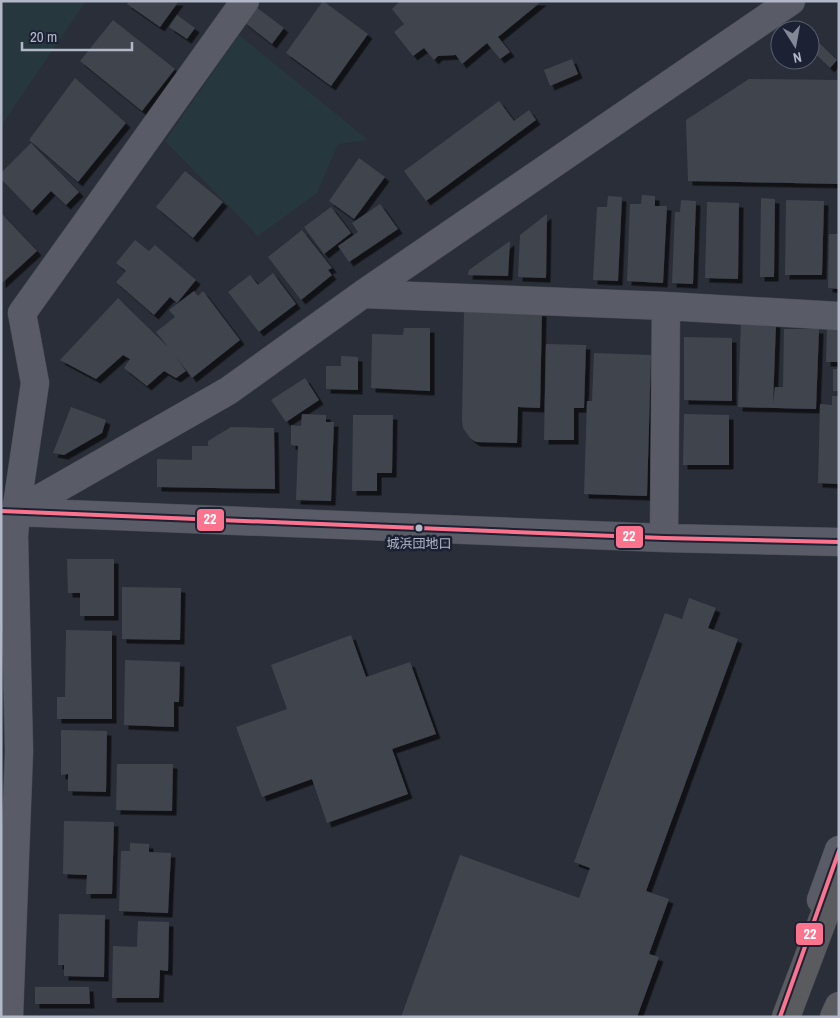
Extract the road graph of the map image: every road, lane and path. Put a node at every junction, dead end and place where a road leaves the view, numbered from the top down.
1 (245, 1) edge
2 (791, 1) edge
3 (363, 294) junction
4 (666, 306) junction
5 (839, 316) edge
6 (8, 512) edge
7 (664, 538) junction
8 (839, 542) edge
9 (10, 751) edge
10 (839, 850) edge
11 (839, 877) edge
12 (6, 976) edge
13 (839, 1006) edge
14 (9, 1017) edge
15 (780, 1017) edge
16 (786, 1017) edge
17 (834, 1017) edge

1 - 6 street
2 - 3 street
3 - 4 street
3 - 6 street
4 - 5 street
4 - 7 street
6 - 7 street
6 - 9 street
7 - 8 street
9 - 12 street
10 - 15 street
11 - 16 highway
12 - 14 street
13 - 17 highway

